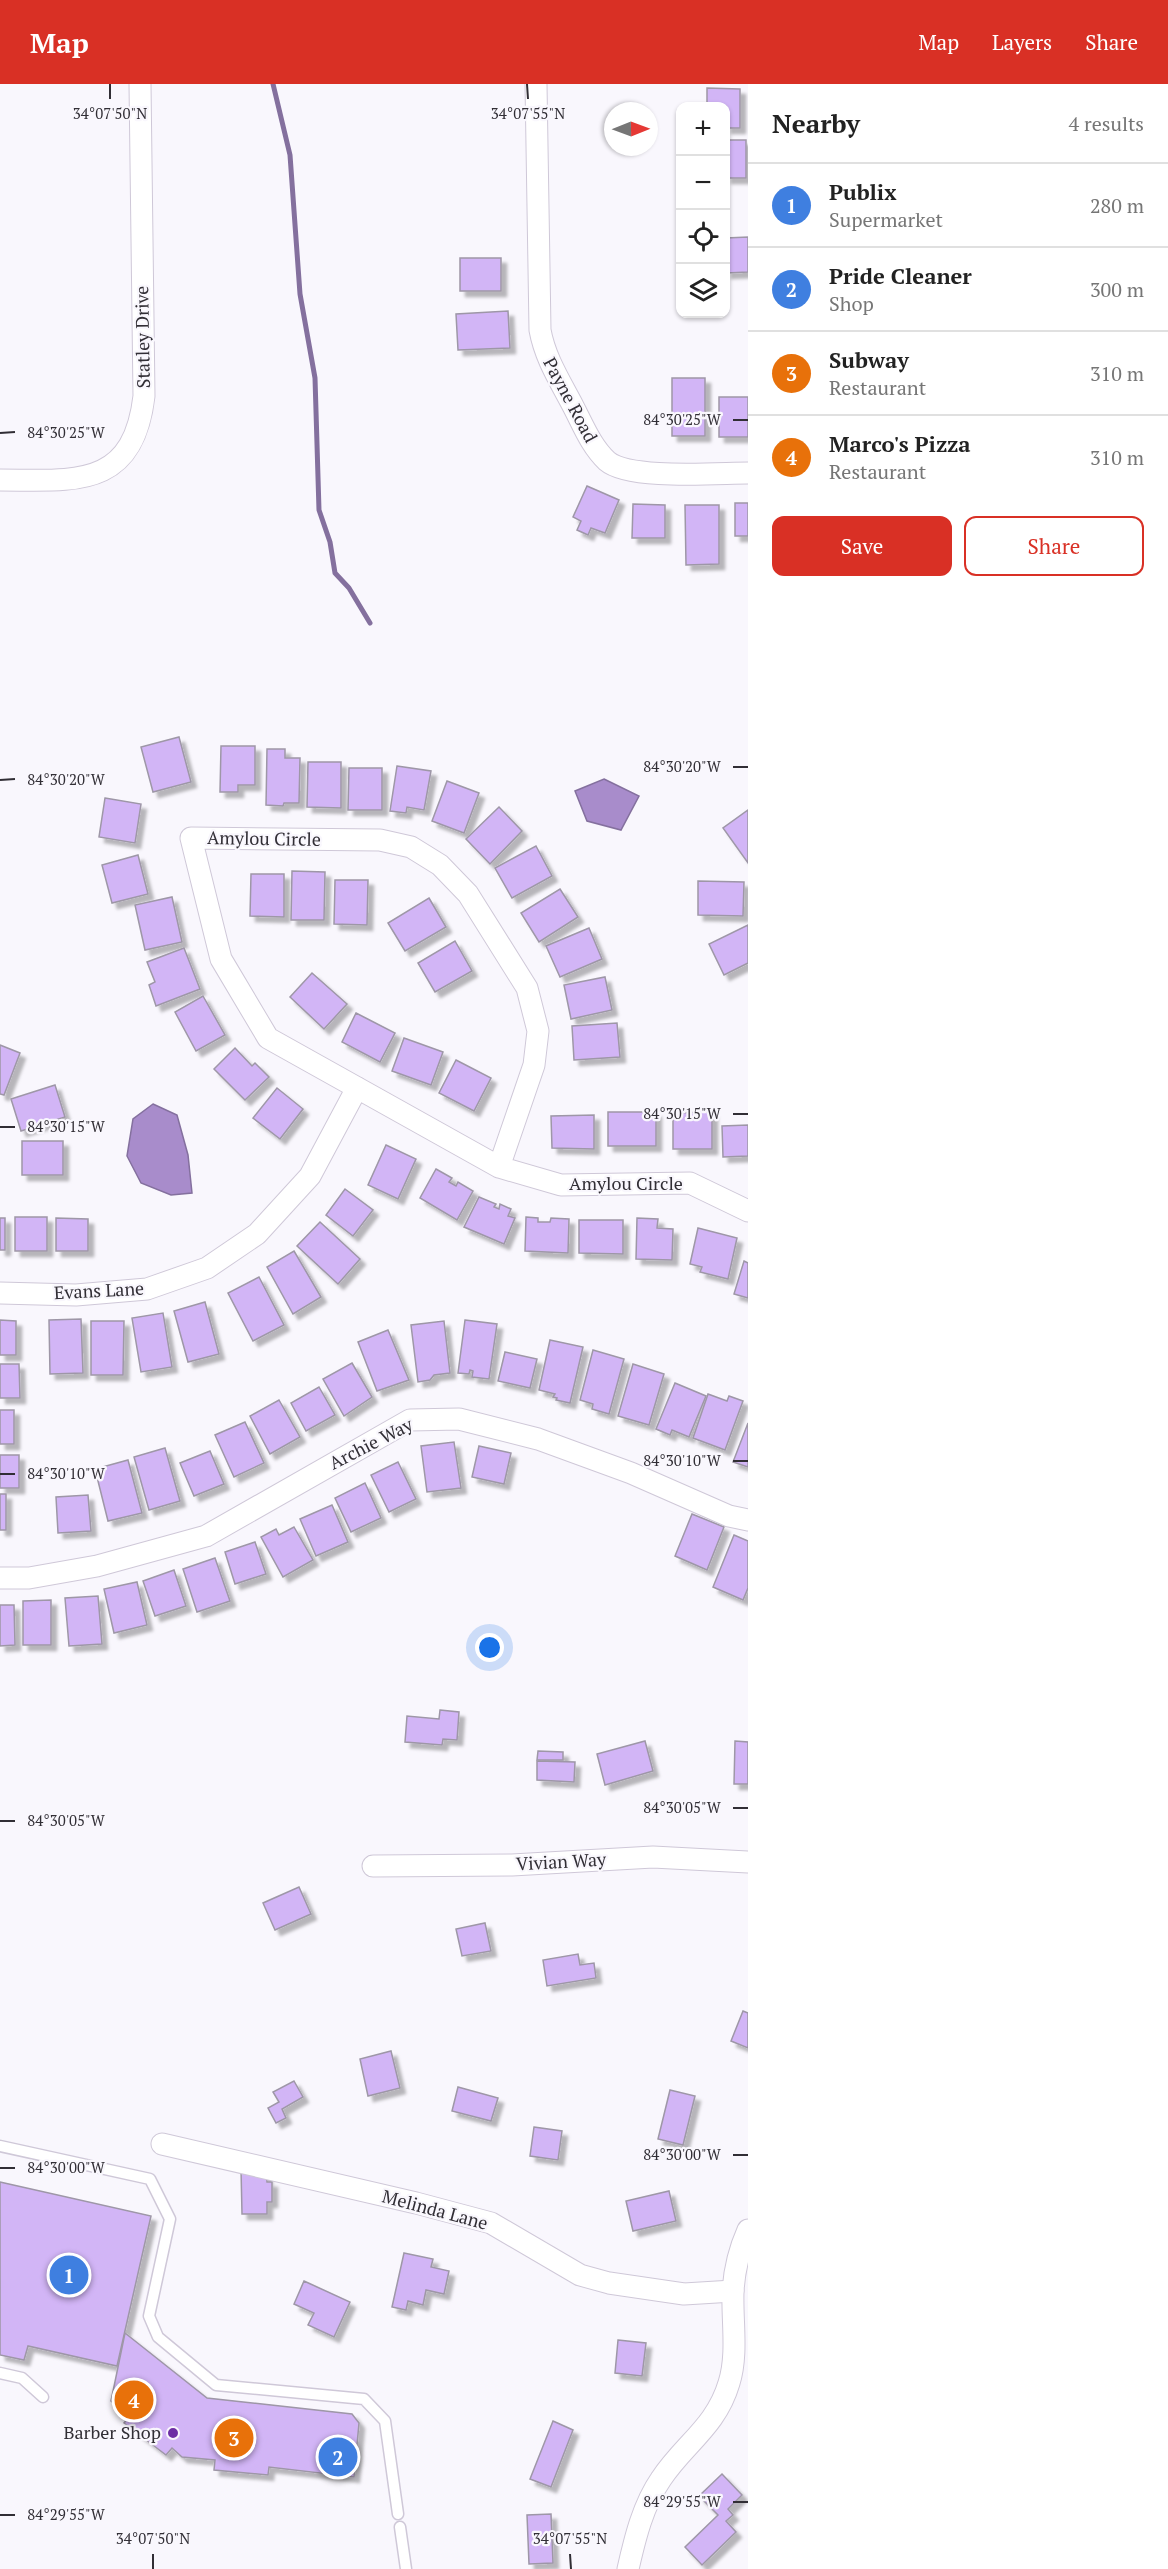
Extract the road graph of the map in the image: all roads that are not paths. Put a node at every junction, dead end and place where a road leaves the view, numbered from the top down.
1 (140, 84) edge
2 (536, 84) edge
3 (748, 473) edge
4 (0, 480) edge
5 (357, 1088) junction
6 (500, 1167) junction
7 (748, 1211) edge
8 (0, 1293) edge
9 (748, 1520) edge
10 (0, 1578) edge
11 (748, 1863) edge
12 (373, 1866) dead end
13 (162, 2144) dead end
14 (0, 2146) edge
15 (748, 2230) edge
16 (733, 2291) junction
17 (0, 2373) edge
18 (43, 2397) dead end
19 (398, 2514) dead end
20 (400, 2527) dead end
21 (406, 2569) edge
22 (628, 2569) edge

1 - 4 street, Statley Drive
2 - 3 street, Payne Road
5 - 6 street, Amylou Circle
5 - 6 street, Amylou Circle
5 - 8 street, Evans Lane
6 - 7 street, Amylou Circle
9 - 10 street, Archie Way
11 - 12 street, Vivian Way
13 - 16 street, Melinda Lane
14 - 19 lane
15 - 16 street
16 - 22 street
17 - 18 lane
20 - 21 lane

